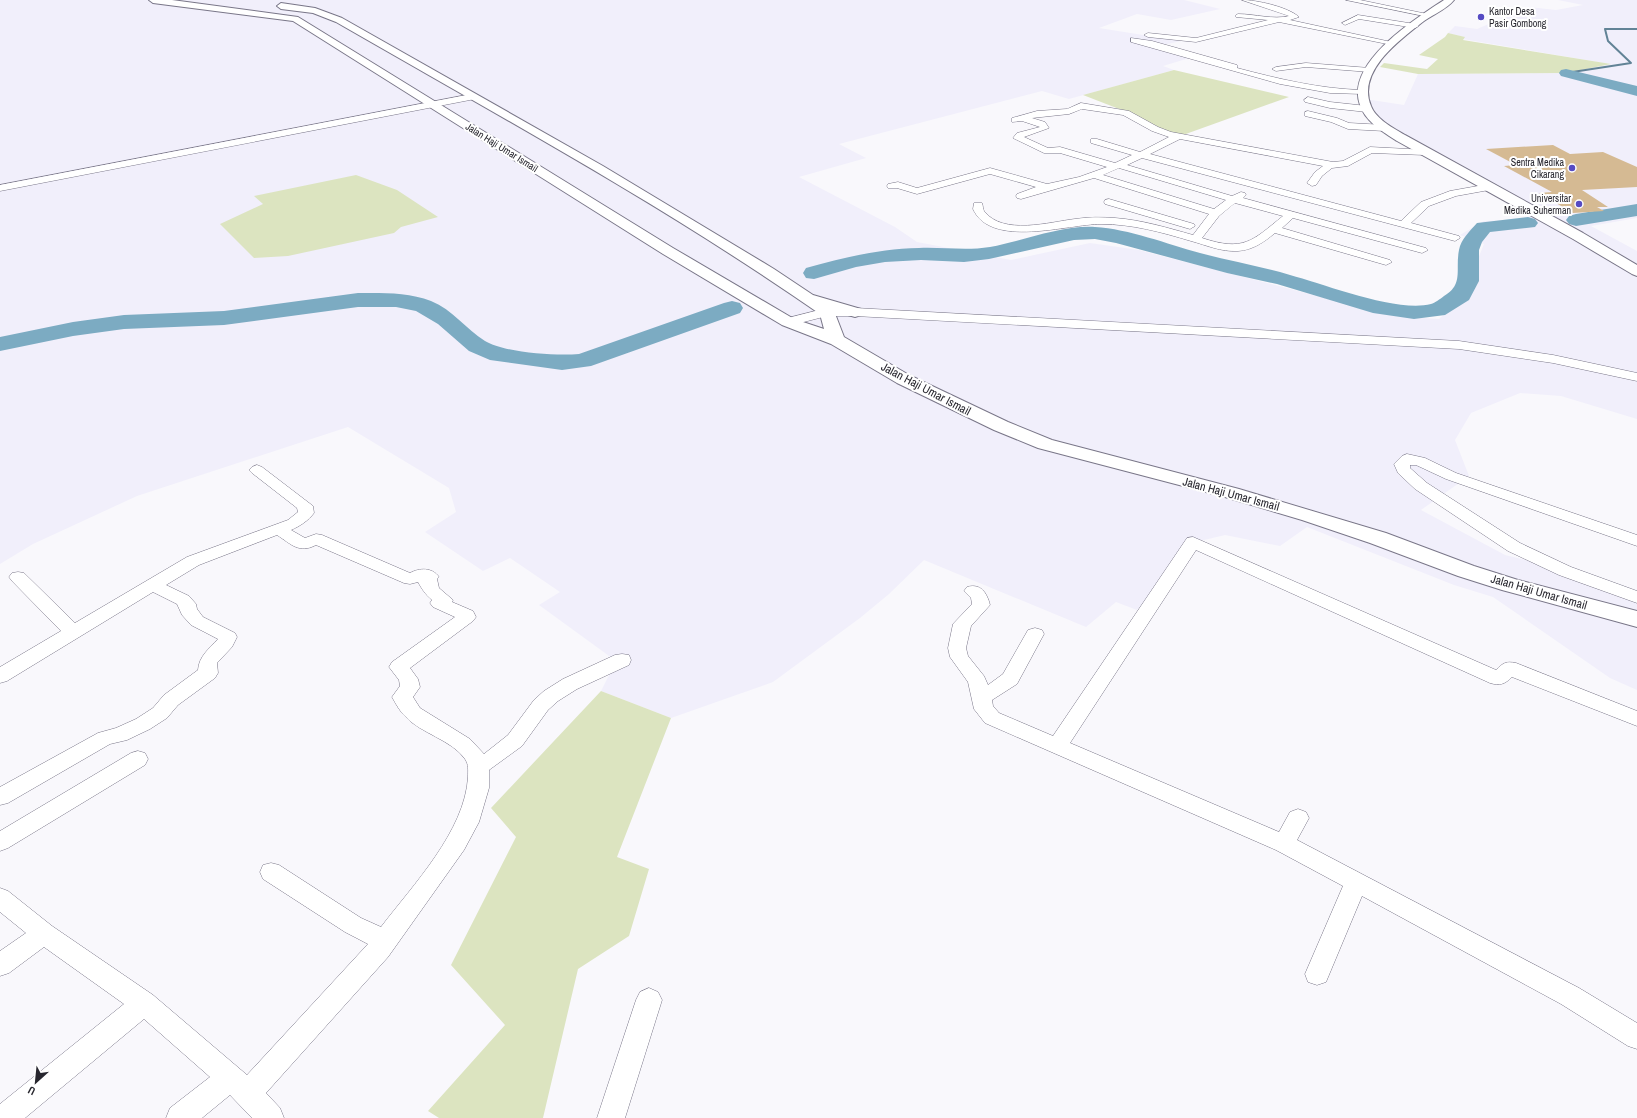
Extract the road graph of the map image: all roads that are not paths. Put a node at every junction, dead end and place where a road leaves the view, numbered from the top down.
1 (153, 0) edge
2 (232, 0) edge
3 (1246, 0) edge
4 (1349, 0) edge
5 (1450, 0) edge
6 (1414, 4) dead end
7 (1415, 13) junction
8 (1429, 15) junction
9 (1238, 16) dead end
10 (1283, 21) junction
11 (1345, 23) dead end
12 (1415, 26) junction
13 (1392, 43) junction
14 (1211, 62) junction
15 (1201, 65) dead end
16 (1276, 69) dead end
17 (1370, 70) junction
18 (461, 91) junction
19 (1363, 92) junction
20 (472, 97) junction
21 (423, 98) junction
22 (1308, 100) dead end
23 (434, 104) junction
24 (1367, 109) junction
25 (1308, 114) dead end
26 (1386, 128) junction
27 (1178, 136) junction
28 (1094, 141) dead end
29 (1425, 152) junction
30 (1140, 154) junction
31 (1330, 165) junction
32 (1116, 166) junction
33 (1094, 175) junction
34 (0, 179) edge
35 (1312, 183) dead end
36 (892, 186) dead end
37 (1257, 186) junction
38 (1045, 187) junction
39 (1489, 187) junction
40 (0, 188) edge
41 (1021, 196) dead end
42 (1234, 198) junction
43 (1109, 202) dead end
44 (978, 205) dead end
45 (1216, 213) junction
46 (1291, 215) junction
47 (1404, 224) junction
48 (1201, 229) junction
49 (1273, 229) junction
50 (1455, 238) dead end
51 (1196, 240) junction
52 (1422, 250) dead end
53 (1386, 262) dead end
54 (1637, 271) edge
55 (807, 298) junction
56 (766, 309) junction
57 (827, 312) junction
58 (855, 312) junction
59 (788, 322) junction
60 (837, 340) junction
61 (1637, 377) edge
62 (257, 470) dead end
63 (278, 529) junction
64 (1637, 540) edge
65 (18, 577) dead end
66 (153, 585) junction
67 (973, 591) dead end
68 (1637, 597) edge
69 (1637, 619) edge
70 (74, 633) junction
71 (1035, 634) dead end
72 (622, 660) dead end
73 (0, 676) edge
74 (981, 697) junction
75 (1637, 719) edge
76 (1057, 747) junction
77 (138, 759) dead end
78 (479, 766) junction
79 (0, 797) edge
80 (1298, 818) dead end
81 (0, 842) edge
82 (1284, 844) junction
83 (271, 872) dead end
84 (1356, 882) junction
85 (0, 898) edge
86 (44, 933) junction
87 (385, 941) junction
88 (0, 965) edge
89 (1317, 974) dead end
90 (649, 1000) dead end
91 (144, 1003) junction
92 (1637, 1037) edge
93 (239, 1086) junction
94 (4, 1118) edge
95 (180, 1118) edge
96 (270, 1118) edge
97 (611, 1118) edge

1 - 21 main road, Jalan Haji Umar Ismail
2 - 18 main road
3 - 10 street
4 - 7 street
5 - 8 main road
6 - 7 street
7 - 8 street
8 - 12 main road
9 - 10 street
10 - 13 street
10 - 14 street
11 - 12 street
12 - 13 main road
13 - 17 main road
14 - 15 street
14 - 19 street
16 - 17 street
17 - 19 main road
18 - 20 main road
18 - 21 street
19 - 24 main road
20 - 23 street
20 - 55 main road
21 - 23 main road, Jalan Haji Umar Ismail
21 - 34 street
22 - 24 street
23 - 40 street
23 - 56 main road, Jalan Haji Umar Ismail
24 - 26 main road
25 - 26 street
26 - 29 main road
27 - 30 street
27 - 31 street
27 - 32 street
28 - 30 street
29 - 31 street
29 - 39 main road
30 - 32 street
30 - 37 street
31 - 35 street
32 - 33 street
32 - 42 street
33 - 38 street
33 - 45 street
36 - 38 street
37 - 42 street
37 - 47 street
38 - 41 street
39 - 47 street
39 - 54 main road
42 - 45 street
42 - 46 street
43 - 48 street
44 - 51 street
45 - 48 street
46 - 49 street
46 - 52 street
47 - 50 street
48 - 51 street
49 - 51 street
49 - 53 street
55 - 56 main road
55 - 57 main road
55 - 58 main road
56 - 59 main road, Jalan Haji Umar Ismail
57 - 58 street
57 - 59 street
57 - 60 main road
58 - 61 street
59 - 60 main road, Jalan Haji Umar Ismail
60 - 69 main road, Jalan Haji Umar Ismail
62 - 63 street
63 - 66 street
63 - 78 street
64 - 68 street
65 - 70 street
66 - 70 street
66 - 79 street
67 - 74 street
70 - 73 street
71 - 74 street
72 - 78 street
74 - 76 street
75 - 76 street
76 - 82 street
77 - 81 street
78 - 87 street
80 - 82 street
82 - 84 street
83 - 87 street
84 - 89 street
84 - 92 street
85 - 86 street
86 - 88 street
86 - 91 street
87 - 93 street
90 - 97 street
91 - 93 street
91 - 94 street
93 - 95 street
93 - 96 street

